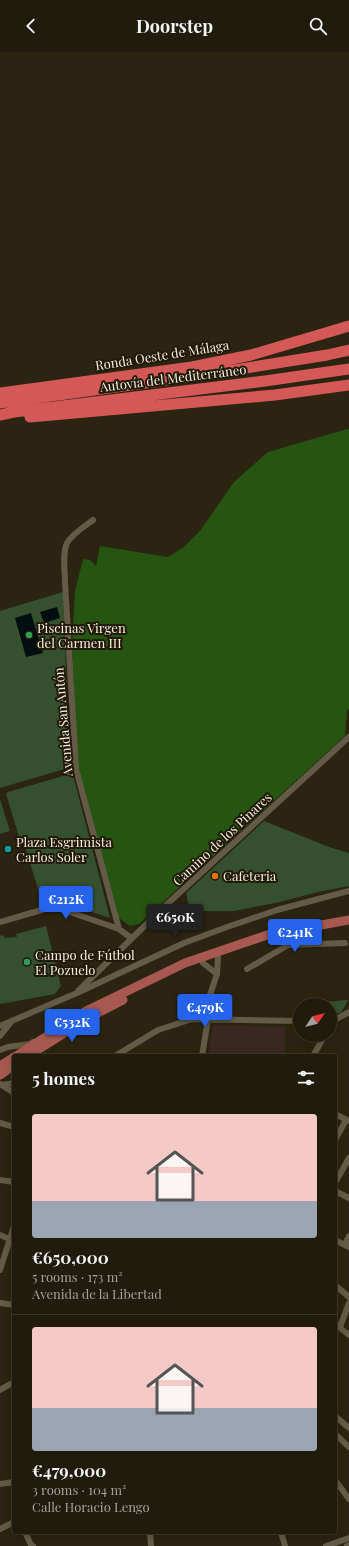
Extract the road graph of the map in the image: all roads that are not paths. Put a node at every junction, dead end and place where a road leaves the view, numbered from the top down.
1 (349, 326) edge
2 (349, 350) edge
3 (349, 369) edge
4 (349, 386) edge
5 (0, 393) edge
6 (0, 403) edge
7 (0, 415) edge
8 (0, 420) edge
9 (93, 520) dead end
10 (349, 737) edge
11 (349, 891) edge
12 (349, 920) edge
13 (0, 922) edge
14 (349, 926) edge
15 (119, 929) junction
16 (131, 938) junction
17 (345, 943) dead end
18 (218, 958) junction
19 (203, 963) junction
20 (247, 969) dead end
21 (217, 974) junction
22 (77, 993) junction
23 (349, 1012) edge
24 (90, 1017) junction
25 (337, 1018) edge
26 (208, 1019) junction
27 (13, 1020) junction
28 (293, 1020) edge
29 (0, 1021) edge
30 (0, 1026) edge
31 (52, 1033) junction
32 (0, 1036) edge
33 (320, 1042) edge
34 (0, 1049) edge
35 (126, 1053) edge
36 (15, 1054) edge
37 (20, 1054) edge
38 (31, 1054) edge
39 (40, 1054) edge
40 (202, 1054) edge
41 (314, 1054) edge
42 (12, 1059) edge
43 (0, 1066) edge
44 (12, 1066) edge
45 (0, 1075) edge
46 (12, 1083) edge
47 (0, 1085) edge
48 (12, 1092) edge
49 (337, 1115) edge
50 (348, 1121) edge
51 (0, 1123) edge
52 (12, 1126) edge
53 (337, 1137) edge
54 (349, 1158) edge
55 (337, 1179) edge
56 (0, 1180) edge
57 (12, 1182) edge
58 (337, 1192) edge
59 (349, 1198) edge
60 (0, 1235) edge
61 (349, 1236) edge
62 (12, 1240) edge
63 (337, 1241) edge
64 (347, 1246) edge
65 (0, 1270) edge
66 (337, 1288) edge
67 (349, 1297) edge
68 (0, 1303) edge
69 (349, 1303) edge
70 (12, 1305) edge
71 (349, 1323) edge
72 (338, 1326) edge
73 (349, 1335) edge
74 (12, 1383) edge
75 (0, 1390) edge
76 (337, 1418) edge
77 (349, 1428) edge
78 (337, 1436) edge
79 (349, 1447) edge
80 (12, 1482) edge
81 (337, 1483) edge
82 (0, 1484) edge
83 (349, 1499) edge
84 (12, 1523) edge
85 (0, 1529) edge
86 (26, 1534) edge
87 (150, 1534) edge
88 (282, 1534) edge
89 (349, 1538) edge
90 (34, 1546) edge
91 (151, 1546) edge
92 (285, 1546) edge
93 (326, 1546) edge

1 - 5 highway, Ronda Oeste de Málaga
2 - 6 highway, Autovía del Mediterráneo
3 - 7 highway, Autovía del Mediterráneo
4 - 8 highway
9 - 15 street, Avenida San Antón
10 - 16 street, Camino de los Pinares
11 - 22 street
12 - 31 main road
13 - 15 street
14 - 18 main road
15 - 16 street
16 - 22 street, Camino de los Pinares
17 - 20 street
18 - 19 main road
18 - 21 street
19 - 21 street
19 - 24 main road
21 - 26 street
22 - 27 street
23 - 25 street
24 - 38 main road
24 - 39 street
26 - 28 street
26 - 35 street
26 - 40 street
27 - 29 street
27 - 30 street
27 - 32 street
31 - 34 street
31 - 37 main road
33 - 41 street
34 - 36 street
42 - 43 main road
44 - 45 main road
46 - 47 street
47 - 48 street
49 - 50 street
50 - 53 street
51 - 52 street
54 - 55 street
56 - 57 street
58 - 59 street
60 - 62 street
61 - 64 street
62 - 65 street
63 - 64 street
66 - 67 street
68 - 70 street
69 - 72 street
71 - 72 street
72 - 73 street
74 - 75 street
76 - 77 street
78 - 79 street
80 - 82 street
81 - 83 street
84 - 85 street
86 - 90 street
87 - 91 street
88 - 92 street
89 - 93 street

